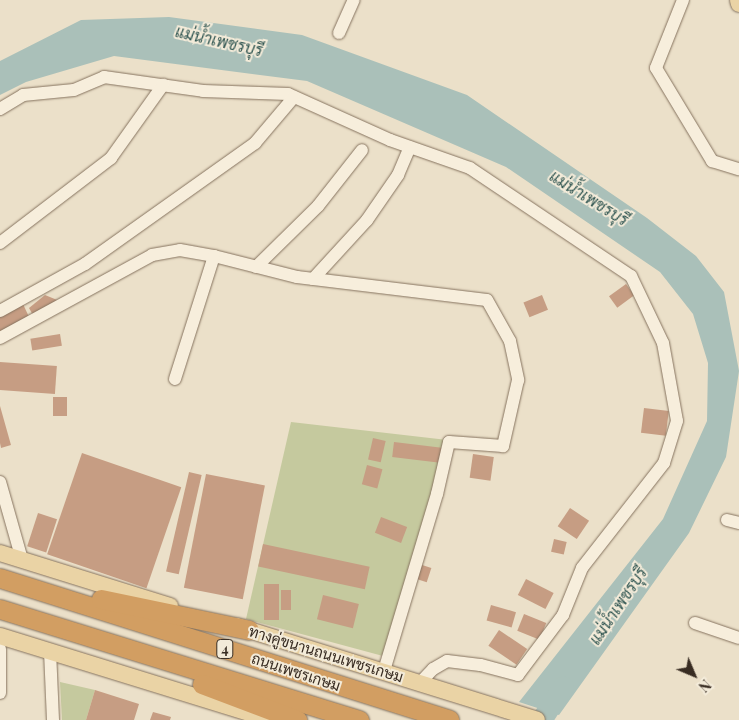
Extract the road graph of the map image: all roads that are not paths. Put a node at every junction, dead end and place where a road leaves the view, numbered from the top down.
1 (354, 0) edge
2 (683, 0) edge
3 (738, 0) edge
4 (739, 4) edge
5 (339, 33) dead end
6 (163, 85) junction
7 (294, 97) junction
8 (0, 109) edge
9 (410, 147) junction
10 (362, 150) dead end
11 (739, 169) edge
12 (0, 243) edge
13 (214, 256) junction
14 (256, 266) junction
15 (313, 280) junction
16 (0, 311) edge
17 (0, 338) edge
18 (175, 379) dead end
19 (0, 482) edge
20 (0, 553) edge
21 (22, 560) junction
22 (0, 577) edge
23 (0, 609) edge
24 (695, 623) dead end
25 (48, 624) junction
26 (248, 630) junction
27 (0, 636) edge
28 (739, 638) edge
29 (0, 649) edge
30 (50, 651) junction
31 (384, 671) junction
32 (421, 682) junction
33 (0, 693) edge
34 (53, 720) edge
35 (270, 720) edge
36 (297, 720) edge
37 (359, 720) edge
38 (449, 720) edge
39 (537, 720) edge

1 - 5 street
2 - 11 street
3 - 4 main road
6 - 7 street
6 - 8 street
6 - 12 street
7 - 9 street
7 - 16 street
9 - 15 street
9 - 32 street
10 - 14 street
13 - 14 street
13 - 17 street
13 - 18 street
14 - 15 street
15 - 31 street
19 - 21 street
20 - 21 main road, ทางคู่ขนานถนนเพชรเกษม / 4
21 - 26 main road, ทางคู่ขนานถนนเพชรเกษม / 4
22 - 26 highway
22 - 38 highway, ถนนเพชรเกษม / 4
23 - 25 highway, ถนนเพชรเกษม / 4
24 - 28 street
25 - 36 highway
25 - 37 highway, ถนนเพชรเกษม / 4
26 - 31 main road, ทางคู่ขนานถนนเพชรเกษม / 4
27 - 30 main road
29 - 33 street
30 - 34 street
30 - 35 main road
31 - 32 main road, ทางคู่ขนานถนนเพชรเกษม / 4
32 - 39 main road, ทางคู่ขนานถนนเพชรเกษม / 4

